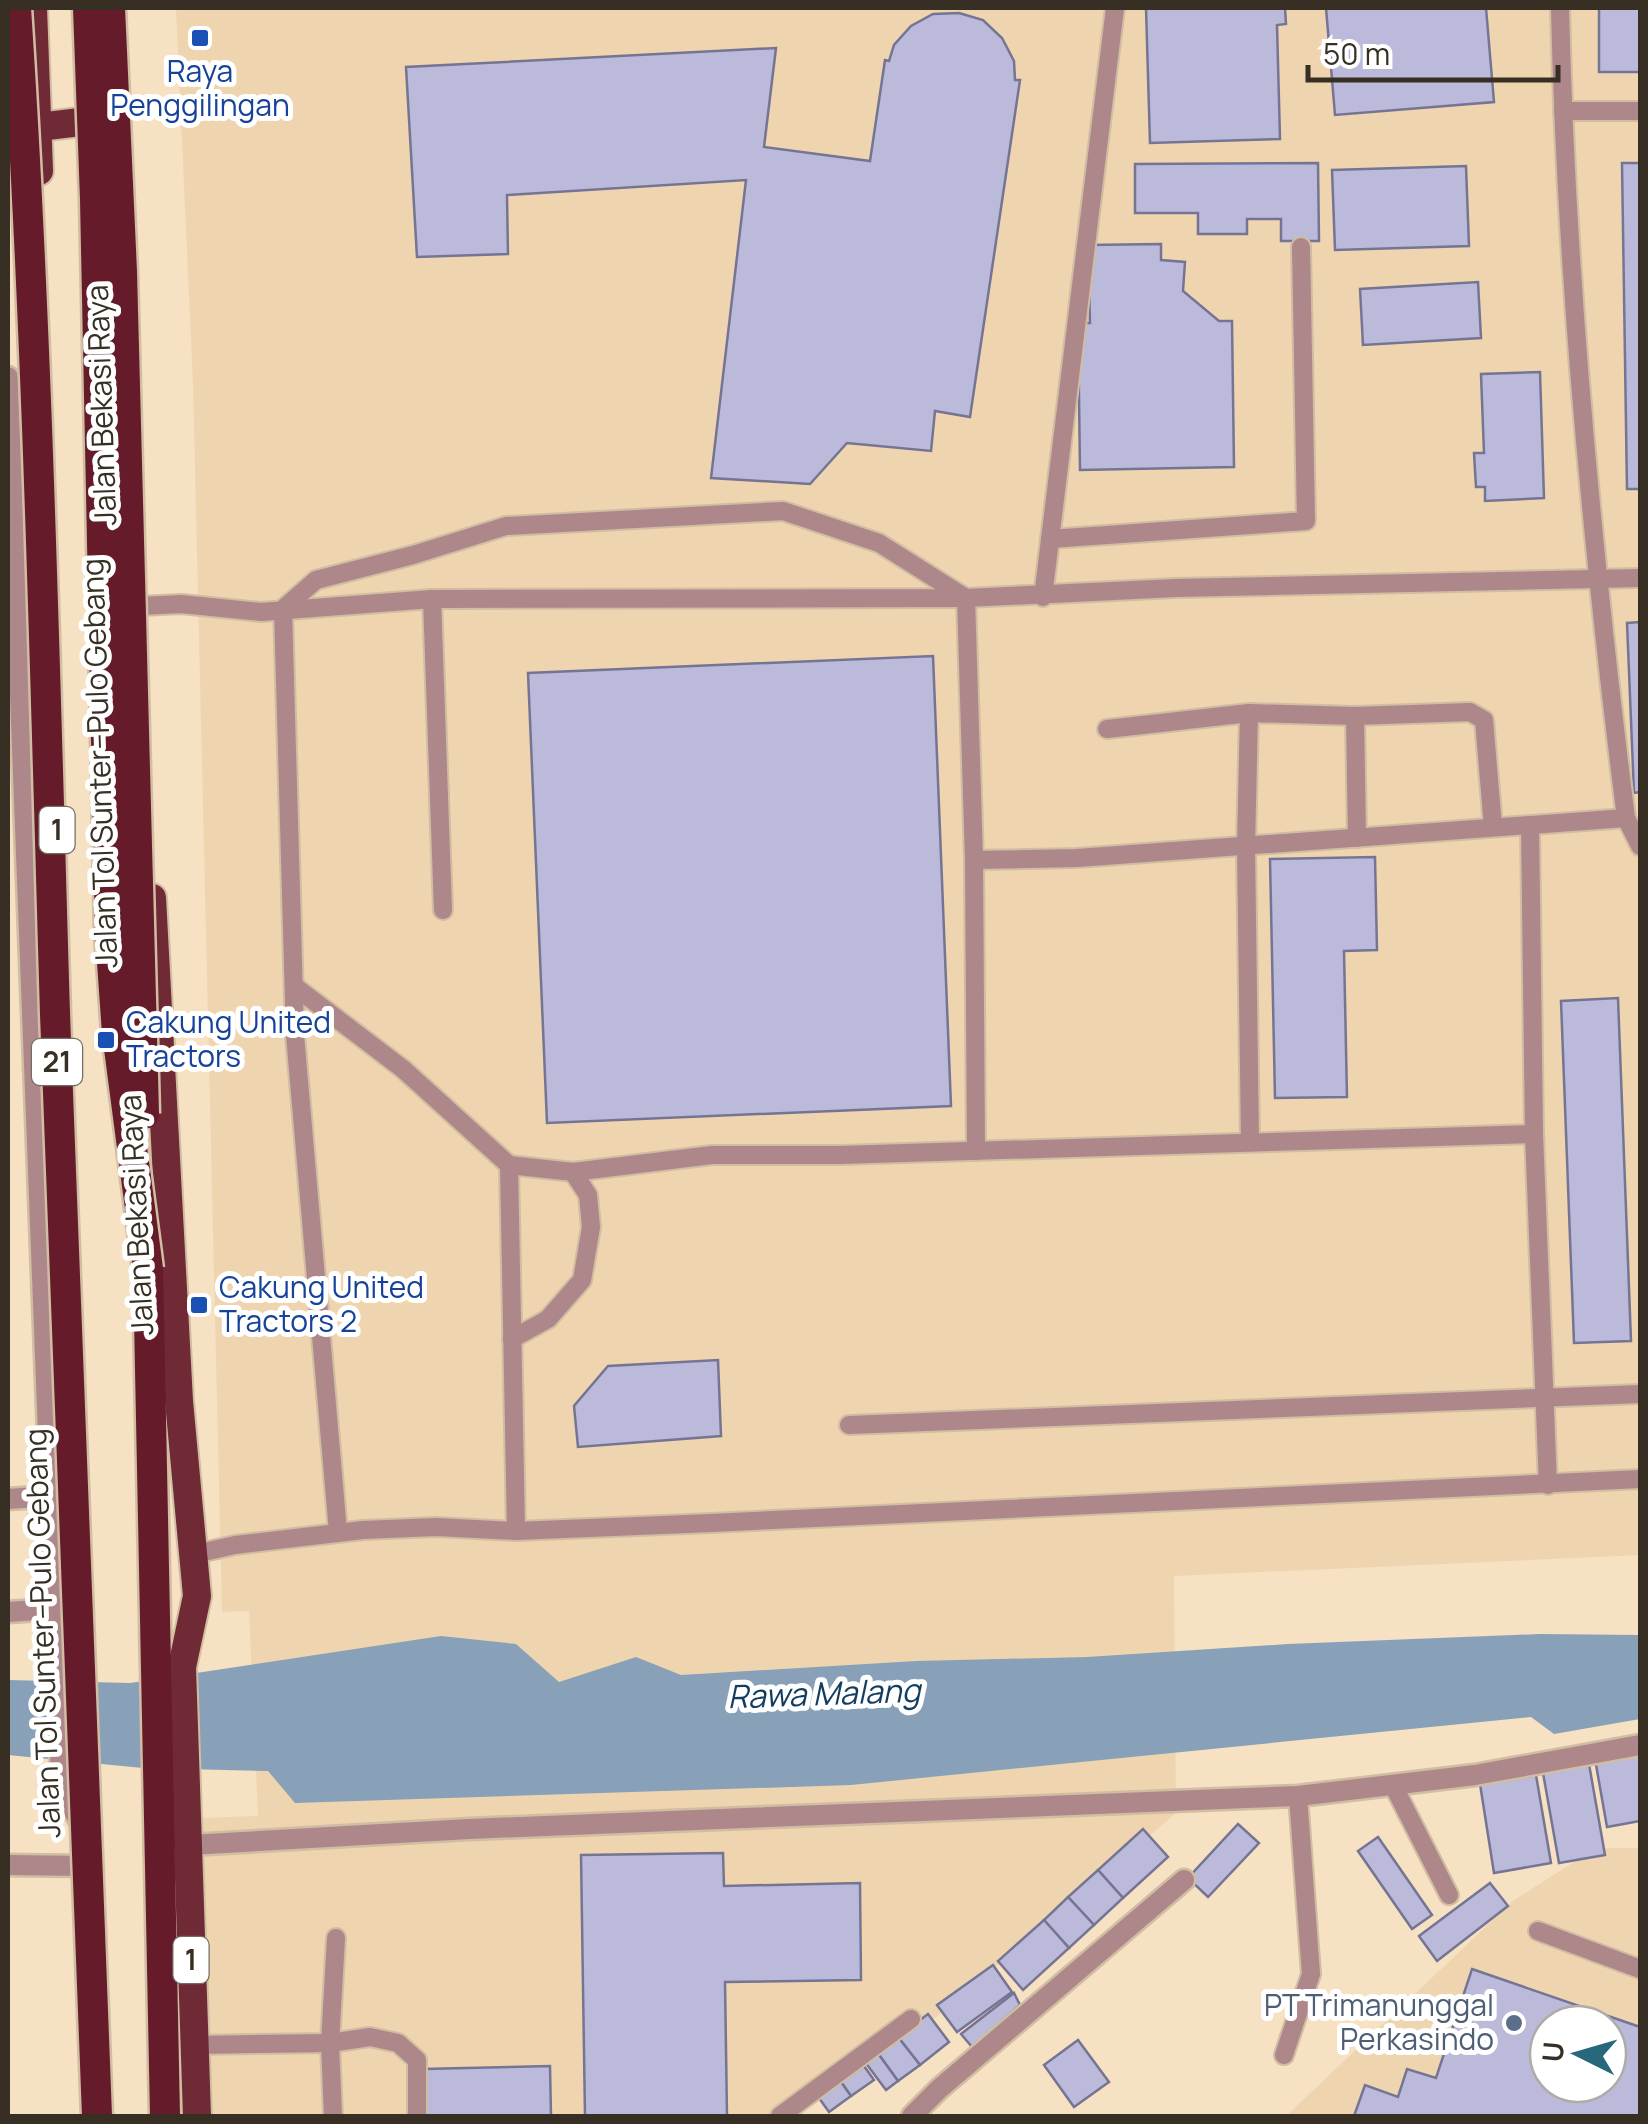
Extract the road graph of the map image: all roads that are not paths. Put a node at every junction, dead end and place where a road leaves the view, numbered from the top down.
1 (16, 8) edge
2 (33, 8) edge
3 (88, 8) edge
4 (110, 8) edge
5 (126, 8) edge
6 (1115, 8) edge
7 (1560, 8) edge
8 (1563, 111) junction
9 (1640, 111) edge
10 (124, 116) junction
11 (38, 136) junction
12 (8, 147) edge
13 (1301, 247) dead end
14 (8, 377) edge
15 (1050, 539) junction
16 (1640, 578) edge
17 (1596, 580) junction
18 (1044, 597) junction
19 (966, 598) junction
20 (432, 599) junction
21 (141, 606) junction
22 (283, 609) junction
23 (1249, 713) junction
24 (1354, 716) junction
25 (1107, 729) dead end
26 (1626, 818) junction
27 (1530, 825) junction
28 (1493, 827) junction
29 (1357, 838) junction
30 (1640, 846) edge
31 (1246, 847) junction
32 (974, 860) junction
33 (443, 910) dead end
34 (294, 986) junction
35 (1534, 1134) junction
36 (1250, 1142) junction
37 (976, 1151) junction
38 (509, 1165) junction
39 (573, 1172) junction
40 (148, 1269) junction
41 (512, 1339) junction
42 (1640, 1394) edge
43 (1544, 1398) junction
44 (849, 1426) dead end
45 (1640, 1479) edge
46 (1548, 1485) junction
47 (52, 1496) junction
48 (8, 1499) edge
49 (516, 1530) junction
50 (338, 1532) junction
51 (195, 1554) junction
52 (66, 1608) junction
53 (8, 1612) edge
54 (1640, 1744) edge
55 (1393, 1785) junction
56 (1298, 1796) junction
57 (190, 1845) junction
58 (8, 1866) edge
59 (86, 1866) junction
60 (1184, 1880) dead end
61 (1448, 1895) dead end
62 (1538, 1931) dead end
63 (336, 1938) dead end
64 (1640, 1969) edge
65 (911, 2019) dead end
66 (330, 2043) junction
67 (206, 2046) junction
68 (1284, 2055) dead end
69 (94, 2116) edge
70 (165, 2116) edge
71 (197, 2116) edge
72 (333, 2116) edge
73 (417, 2116) edge
74 (780, 2116) edge
75 (912, 2116) edge

1 - 69 highway, Jalan Tol Sunter–Pulo Gebang / 21, bridge
2 - 11 highway, Jalan Bekasi Raya / 1
3 - 40 highway, bridge
4 - 40 highway, Jalan Tol Sunter–Pulo Gebang, bridge
5 - 10 highway, Jalan Bekasi Raya / 1
6 - 15 lane
7 - 8 lane
8 - 9 lane
8 - 17 lane
10 - 11 highway
10 - 21 highway, Jalan Bekasi Raya / 1
11 - 12 street
11 - 52 highway, Jalan Bekasi Raya / 1
13 - 15 lane
14 - 47 street, Jalan Bekasi Raya
15 - 18 lane
16 - 17 lane
17 - 18 lane
17 - 26 lane
18 - 19 lane
19 - 20 lane
19 - 22 lane
19 - 32 lane
20 - 22 lane
20 - 33 lane
21 - 22 lane
21 - 51 highway, Jalan Bekasi Raya / 1
22 - 34 lane
23 - 24 lane
23 - 25 lane
23 - 31 lane
24 - 28 lane
24 - 29 lane
26 - 27 lane
26 - 30 lane
27 - 28 lane
27 - 35 lane
28 - 29 lane
29 - 31 lane
31 - 32 lane
31 - 36 lane
32 - 37 lane
34 - 38 lane
34 - 50 lane
35 - 36 lane
35 - 43 lane
36 - 37 lane
37 - 39 lane
38 - 39 lane
38 - 41 lane
39 - 41 lane
40 - 70 highway, Jalan Tol Sunter–Pulo Gebang
41 - 49 lane
42 - 43 lane
43 - 44 lane
43 - 46 lane
45 - 46 lane
46 - 49 lane
47 - 48 street
47 - 52 street, Jalan Bekasi Raya
49 - 50 lane
50 - 51 lane
51 - 57 highway, Jalan Bekasi Raya / 1
52 - 53 street
52 - 59 highway, Jalan Bekasi Raya / 1, bridge
54 - 55 street
55 - 56 street
55 - 61 lane
56 - 57 street
56 - 68 lane
57 - 67 highway, Jalan Bekasi Raya / 1
58 - 59 street
59 - 69 highway, Jalan Bekasi Raya / 1
60 - 75 street
62 - 64 lane
63 - 66 lane
65 - 74 lane
66 - 67 lane
66 - 72 lane
66 - 73 lane
67 - 71 highway, Jalan Bekasi Raya / 1

